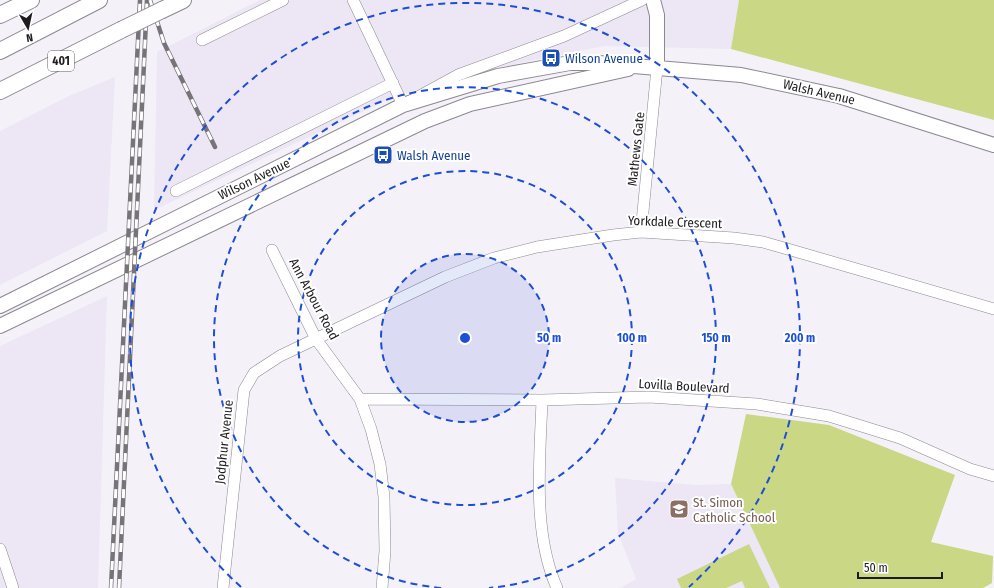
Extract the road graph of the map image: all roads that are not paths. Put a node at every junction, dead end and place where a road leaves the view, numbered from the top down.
1 (31, 0) edge
2 (99, 0) edge
3 (183, 0) edge
4 (282, 0) edge
5 (353, 0) edge
6 (642, 0) edge
7 (653, 0) edge
8 (0, 15) edge
9 (202, 40) dead end
10 (0, 51) edge
11 (638, 67) junction
12 (657, 68) junction
13 (393, 83) junction
14 (0, 91) edge
15 (404, 105) junction
16 (425, 121) joint
17 (994, 145) edge
18 (176, 191) dead end
19 (641, 232) junction
20 (272, 250) dead end
21 (0, 306) edge
22 (994, 309) edge
23 (0, 326) edge
24 (316, 339) junction
25 (360, 399) junction
26 (542, 400) junction
27 (994, 476) edge
28 (0, 549) edge
29 (13, 588) edge
30 (223, 588) edge
31 (382, 588) edge
32 (557, 588) edge

1 - 8 highway
2 - 10 highway
3 - 14 highway, 401, bridge
4 - 9 street
5 - 13 street
6 - 15 street, Wilson Avenue
7 - 12 main road
11 - 12 main road, Walsh Avenue
11 - 15 main road, Walsh Avenue
11 - 16 main road, Walsh Avenue
12 - 17 main road, Walsh Avenue
12 - 19 street, Mathews Gate
13 - 15 street
13 - 18 street
15 - 21 main road, Wilson Avenue
16 - 23 main road, Wilson Avenue
19 - 22 street, Yorkdale Crescent
19 - 24 street, Yorkdale Crescent
20 - 24 street, Ann Arbour Road
24 - 25 street, Ann Arbour Road
24 - 30 street, Jodphur Avenue
25 - 26 street, Lovilla Boulevard
25 - 31 street, Ann Arbour Road
26 - 27 street, Lovilla Boulevard
26 - 32 street
28 - 29 street

